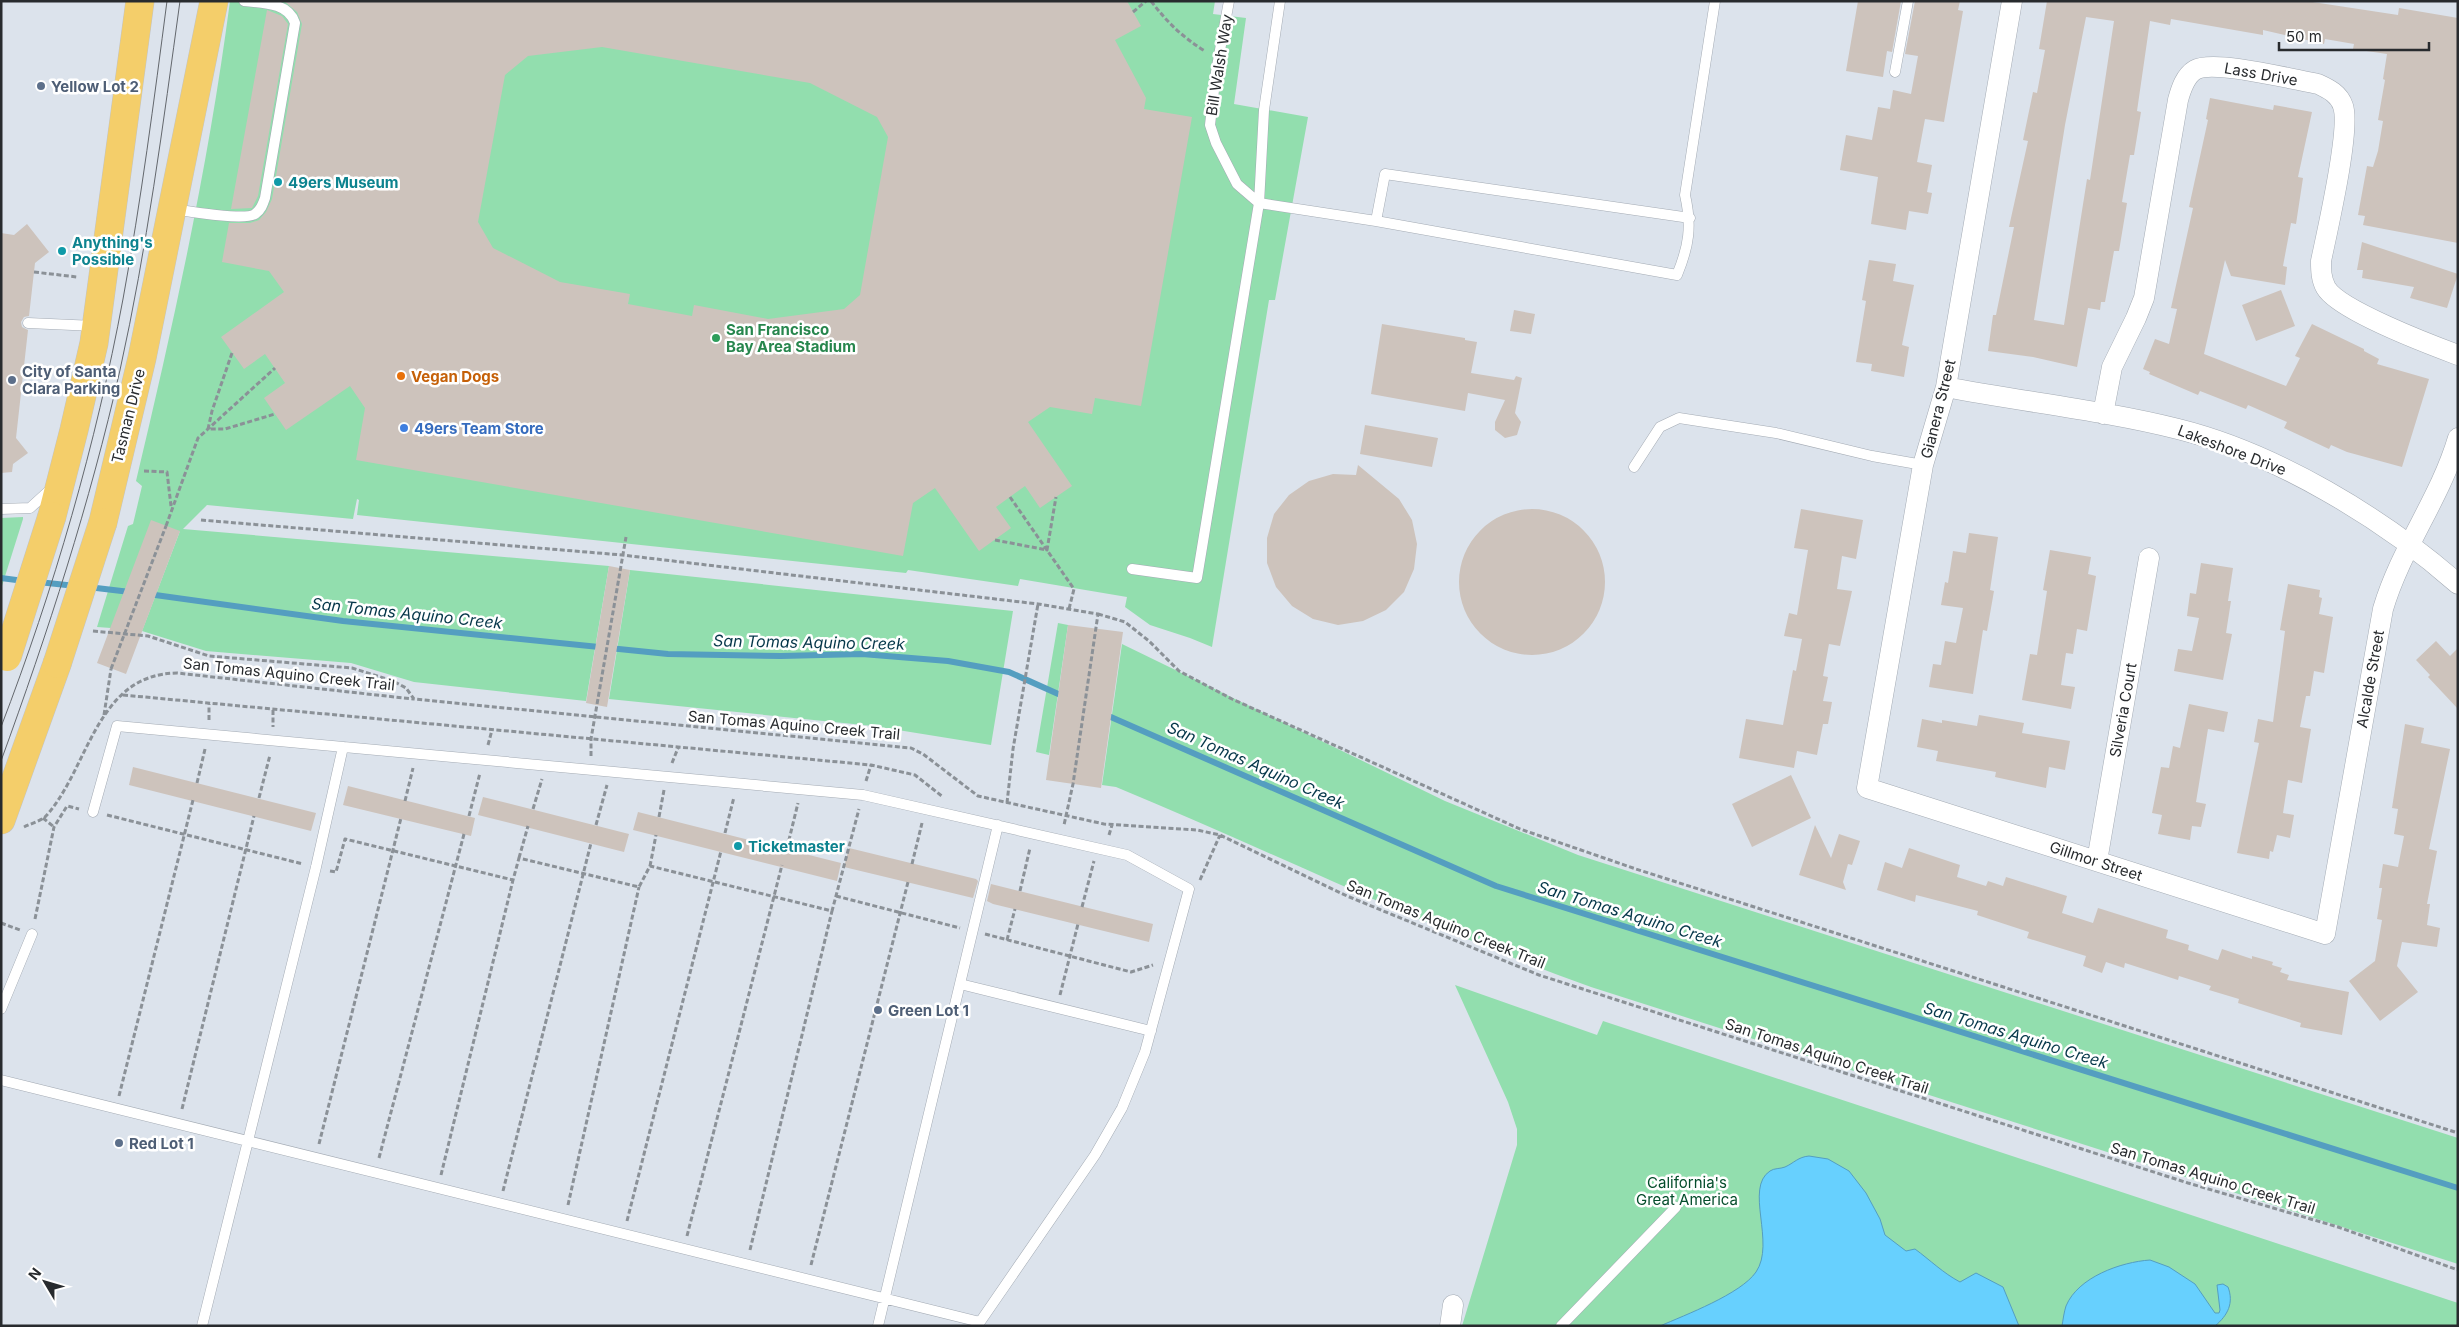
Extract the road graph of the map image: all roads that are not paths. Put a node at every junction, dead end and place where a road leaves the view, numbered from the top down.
1 (140, 1) edge
2 (214, 1) edge
3 (244, 1) edge
4 (1229, 1) edge
5 (1280, 1) edge
6 (1715, 1) edge
7 (1908, 1) edge
8 (2012, 1) edge
9 (1895, 72) dead end
10 (1259, 203) junction
11 (172, 209) junction
12 (1690, 218) junction
13 (1376, 221) junction
14 (28, 323) dead end
15 (96, 326) junction
16 (2458, 355) edge
17 (1946, 387) junction
18 (2103, 414) junction
19 (2458, 438) edge
20 (1923, 465) junction
21 (1634, 467) dead end
22 (62, 478) junction
23 (1, 509) edge
24 (2408, 544) junction
25 (2149, 558) dead end
26 (1132, 569) dead end
27 (2458, 584) edge
28 (4, 665) edge
29 (343, 746) junction
30 (1867, 788) joint
31 (93, 812) road end
32 (14, 823) edge
33 (998, 825) junction
34 (2097, 861) junction
35 (32, 934) road end
36 (2325, 934) joint
37 (960, 984) junction
38 (1, 1009) edge
39 (1151, 1031) junction
40 (1, 1080) edge
41 (249, 1142) junction
42 (1676, 1207) dead end
43 (884, 1298) junction
44 (1454, 1305) dead end
45 (202, 1326) edge
46 (878, 1326) edge
47 (1450, 1326) edge
48 (1561, 1326) edge

1 - 15 main road
2 - 11 main road, Tasman Drive
3 - 11 lane
4 - 10 lane, Bill Walsh Way
5 - 10 lane
6 - 12 lane
7 - 9 lane
8 - 17 street, Gianera Street
10 - 13 lane
10 - 26 lane
11 - 32 main road, Tasman Drive, bridge
12 - 13 lane
12 - 13 lane
14 - 15 lane
15 - 22 main road
16 - 18 street, Lass Drive
17 - 18 street, Lakeshore Drive
17 - 20 street, Gianera Street
18 - 24 street, Lakeshore Drive
19 - 24 street, Alcalde Street
20 - 21 lane
20 - 30 street, Gianera Street
22 - 23 lane
22 - 28 main road, bridge
24 - 27 street, Lakeshore Drive
24 - 36 street, Alcalde Street
25 - 34 street, Silveria Court
29 - 31 lane
29 - 33 lane
29 - 41 lane
30 - 34 street, Gillmor Street
33 - 37 lane
33 - 39 lane
34 - 36 street, Gillmor Street
35 - 38 lane
37 - 39 lane
37 - 43 lane
39 - 43 lane
40 - 41 lane
41 - 43 lane
41 - 45 lane
42 - 48 lane
43 - 46 lane
44 - 47 street

